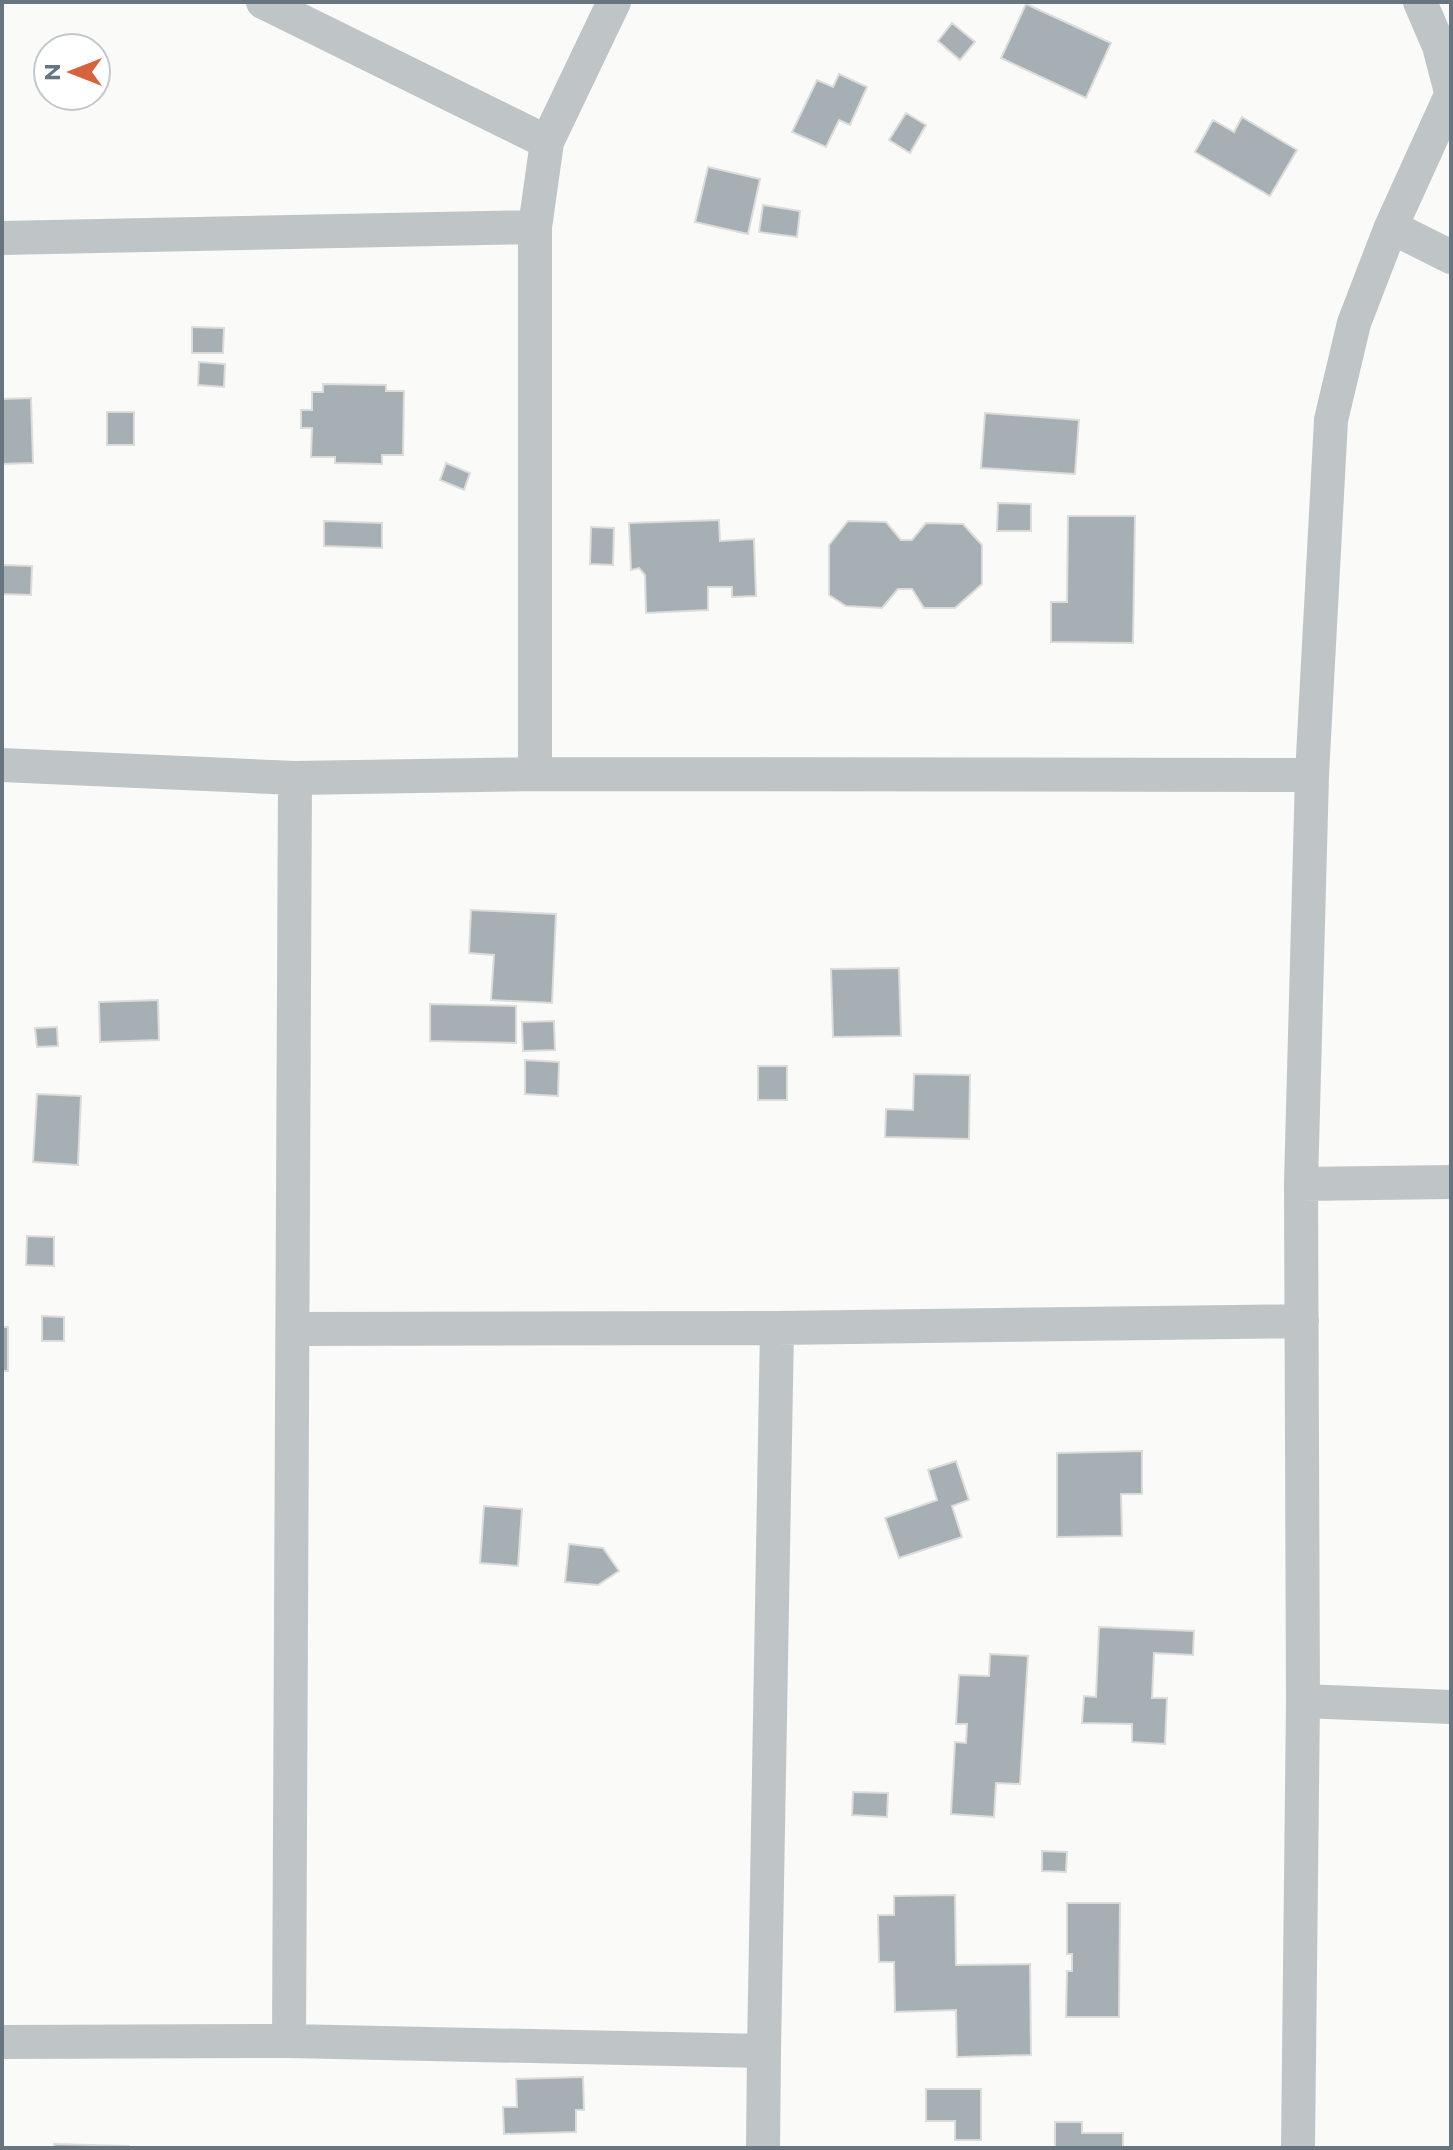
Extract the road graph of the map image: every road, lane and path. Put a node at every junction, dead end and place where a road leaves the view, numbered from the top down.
1 (263, 2) edge
2 (614, 2) edge
3 (1420, 2) edge
4 (1451, 94) edge
5 (547, 142) junction
6 (535, 227) junction
7 (1391, 227) junction
8 (2, 238) edge
9 (1451, 257) edge
10 (2, 765) edge
11 (535, 774) junction
12 (1312, 775) junction
13 (295, 778) junction
14 (1451, 1182) edge
15 (1301, 1184) junction
16 (1302, 1321) junction
17 (777, 1328) junction
18 (293, 1329) junction
19 (1303, 1701) junction
20 (1451, 1707) edge
21 (289, 2041) junction
22 (2, 2042) edge
23 (764, 2051) junction
24 (763, 2148) edge
25 (1298, 2148) edge

1 - 5 street
2 - 5 street
3 - 4 street
4 - 7 street
5 - 6 street
6 - 8 street
6 - 11 street
7 - 9 street
7 - 12 street
10 - 13 street
11 - 12 street
11 - 13 street
12 - 15 street
13 - 18 street
14 - 15 street
15 - 16 street
16 - 17 street
16 - 19 street
17 - 18 street
17 - 23 street
18 - 21 street
19 - 20 street
19 - 25 street
21 - 22 street
21 - 23 street
23 - 24 street

